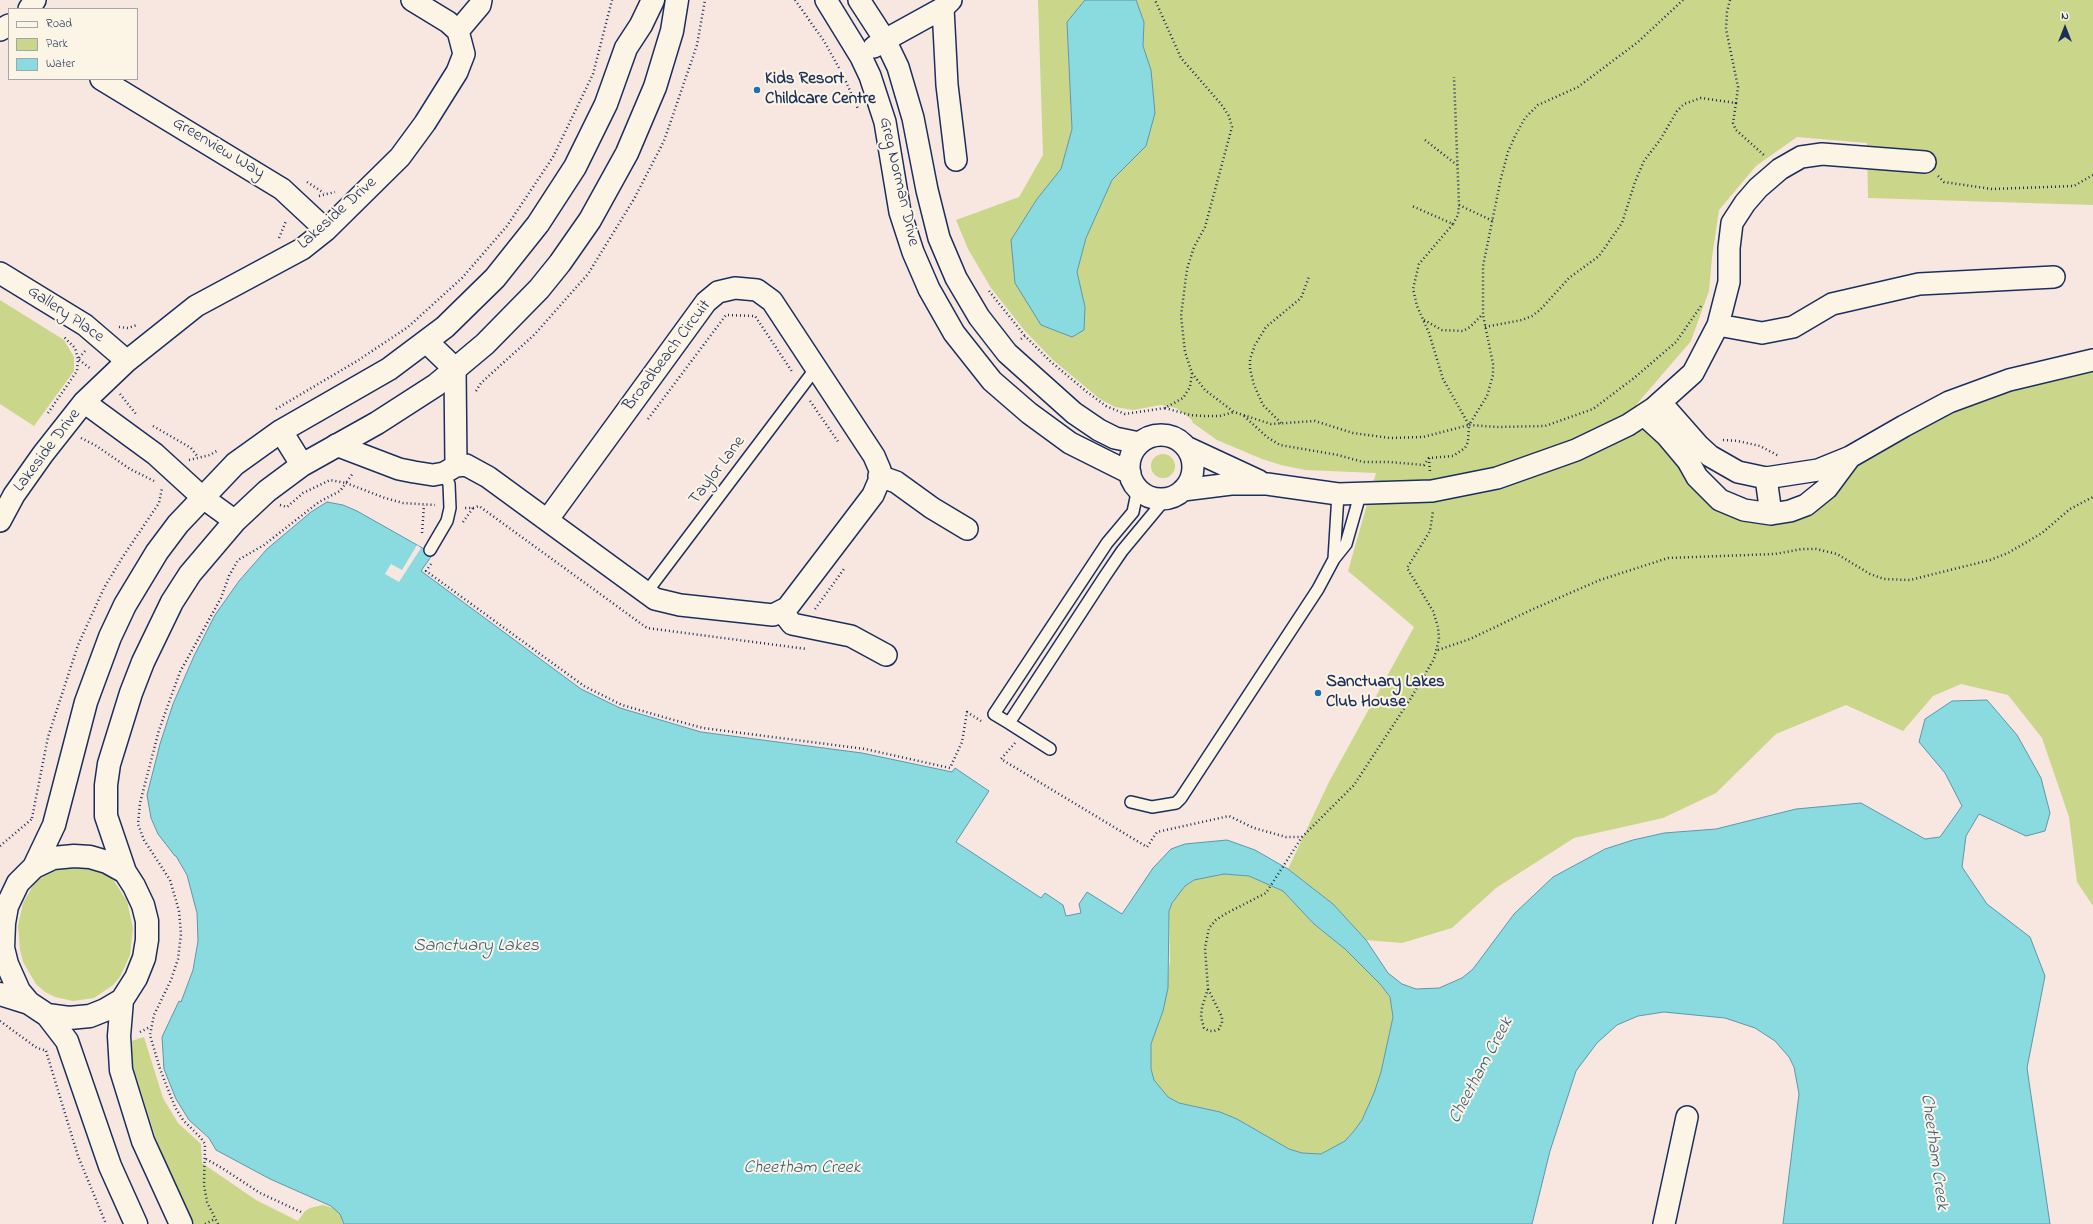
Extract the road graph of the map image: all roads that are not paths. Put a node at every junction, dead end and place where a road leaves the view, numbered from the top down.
1 (412, 0) edge
2 (481, 0) edge
3 (653, 0) edge
4 (677, 0) edge
5 (826, 0) edge
6 (859, 0) edge
7 (947, 4) edge
8 (458, 31) junction
9 (885, 40) junction
10 (861, 57) junction
11 (103, 80) edge
12 (956, 160) dead end
13 (1925, 162) road end
14 (326, 230) junction
15 (0, 273) edge
16 (2054, 277) dead end
17 (956, 278) junction
18 (929, 289) junction
19 (1718, 325) junction
20 (427, 342) junction
21 (2093, 360) edge
22 (127, 362) junction
23 (816, 368) junction
24 (456, 369) junction
25 (84, 402) junction
26 (1653, 409) junction
27 (282, 431) junction
28 (1139, 443) junction
29 (336, 445) junction
30 (1188, 448) junction
31 (1850, 457) junction
32 (302, 465) junction
33 (450, 469) junction
34 (879, 476) junction
35 (1766, 478) junction
36 (1134, 481) junction
37 (1267, 484) junction
38 (1174, 494) junction
39 (1338, 494) junction
40 (1360, 495) junction
41 (202, 497) junction
42 (1771, 514) junction
43 (548, 519) junction
44 (0, 521) edge
45 (234, 521) junction
46 (966, 529) dead end
47 (432, 555) road end
48 (1334, 559) junction
49 (646, 594) junction
50 (782, 611) junction
51 (886, 655) dead end
52 (1009, 723) junction
53 (1050, 749) dead end
54 (1130, 802) dead end
55 (34, 867) junction
56 (125, 872) junction
57 (9, 885) edge
58 (0, 994) edge
59 (122, 1000) junction
60 (29, 1003) junction
61 (47, 1015) junction
62 (1687, 1117) dead end
63 (136, 1224) edge
64 (181, 1224) edge
65 (1664, 1224) edge

1 - 8 street
2 - 8 street
3 - 20 street
4 - 24 street
5 - 10 street, Greg Norman Drive
6 - 9 street, Greg Norman Drive
7 - 9 street
7 - 12 street
8 - 14 street, Lakeside Drive
9 - 10 street
9 - 17 street, Greg Norman Drive
10 - 18 street, Greg Norman Drive
11 - 14 street, Greenview Way
13 - 19 street, Greg Norman Drive
14 - 22 street, Lakeside Drive
15 - 22 street, Gallery Place
16 - 19 street
17 - 18 street
17 - 28 street, Greg Norman Drive
18 - 36 street, Greg Norman Drive
19 - 26 street, Greg Norman Drive
20 - 24 street
20 - 27 street
21 - 31 street
22 - 25 street, Lakeside Drive
23 - 34 street, Broadbeach Circuit
23 - 43 street, Broadbeach Circuit
23 - 49 lane, Taylor Lane
24 - 29 street
24 - 33 street
25 - 41 street, Lakeside Drive
25 - 44 street, Lakeside Drive
26 - 35 street
26 - 40 street, Greg Norman Drive
26 - 42 street
27 - 32 street
27 - 41 street
28 - 30 street, Greg Norman Drive
28 - 36 street
29 - 32 street
29 - 33 street
30 - 37 street, Greg Norman Drive
30 - 38 street
31 - 35 street
31 - 42 street
32 - 45 street
33 - 43 street
33 - 47 lane
34 - 46 street
34 - 50 street
35 - 42 street
36 - 38 street, Greg Norman Drive
36 - 52 lane
37 - 38 street, Greg Norman Drive
37 - 39 street, Greg Norman Drive
38 - 52 lane
39 - 40 street, Greg Norman Drive
39 - 48 lane
40 - 48 lane
41 - 45 street, Lakeside Drive
41 - 55 street
43 - 49 street
45 - 56 street
48 - 54 lane
49 - 50 street
50 - 51 street
52 - 53 lane
55 - 56 street
55 - 57 street
56 - 59 street
57 - 60 street
58 - 60 street
59 - 61 street
59 - 64 street
60 - 61 street
61 - 63 street
62 - 65 street

